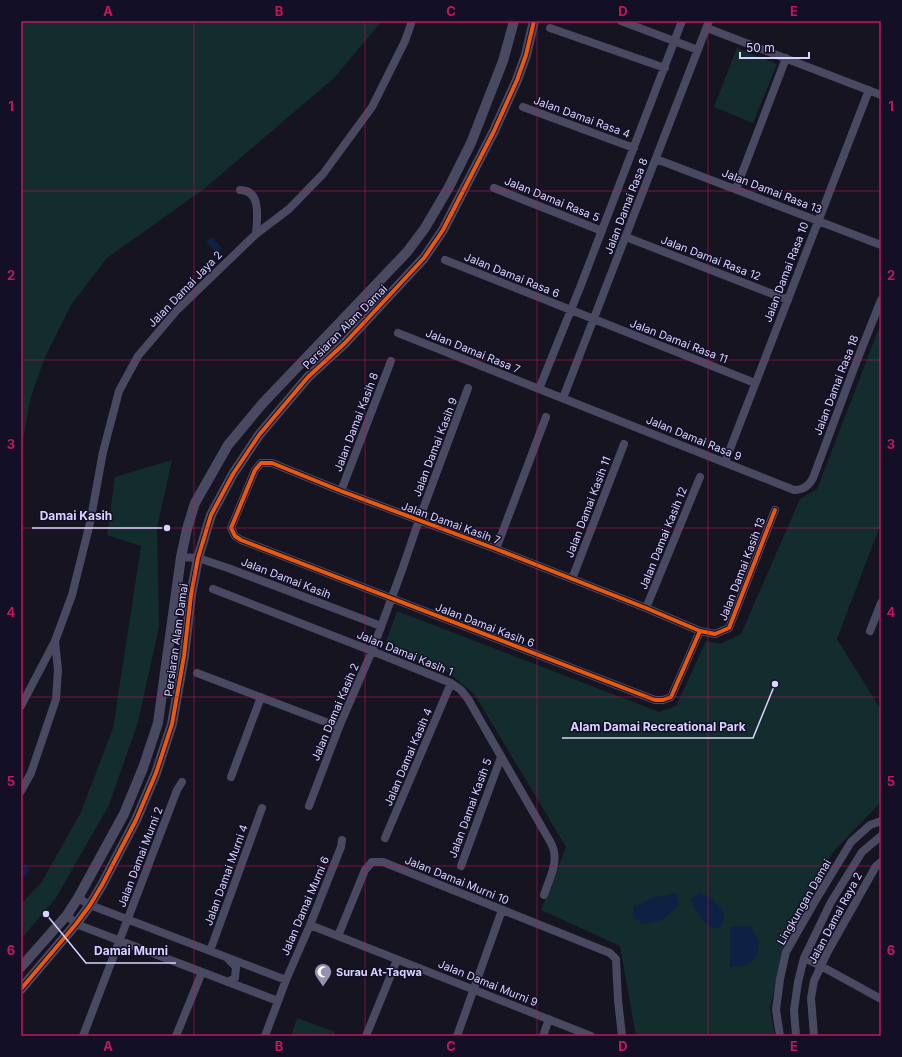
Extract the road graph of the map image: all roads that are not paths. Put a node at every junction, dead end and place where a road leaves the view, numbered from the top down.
1 (412, 21) edge
2 (514, 21) edge
3 (534, 21) edge
4 (621, 21) edge
5 (682, 21) edge
6 (708, 24) edge
7 (550, 28) dead end
8 (675, 42) junction
9 (698, 50) junction
10 (786, 58) junction
11 (665, 68) junction
12 (868, 90) junction
13 (881, 95) edge
14 (523, 107) dead end
15 (634, 148) junction
16 (656, 159) junction
17 (494, 188) dead end
18 (736, 189) junction
19 (240, 190) dead end
20 (818, 221) junction
21 (602, 231) junction
22 (256, 234) junction
23 (626, 237) junction
24 (881, 245) edge
25 (445, 260) dead end
26 (788, 300) junction
27 (881, 300) edge
28 (570, 310) junction
29 (594, 320) junction
30 (398, 333) dead end
31 (391, 361) dead end
32 (756, 383) junction
33 (468, 388) dead end
34 (539, 389) junction
35 (563, 398) junction
36 (546, 417) dead end
37 (624, 444) dead end
38 (725, 462) junction
39 (700, 477) dead end
40 (813, 478) joint
41 (341, 491) junction
42 (774, 510) dead end
43 (419, 520) junction
44 (231, 528) joint
45 (496, 549) junction
46 (181, 557) junction
47 (198, 558) junction
48 (572, 579) junction
49 (214, 589) dead end
50 (391, 598) junction
51 (881, 604) edge
52 (646, 608) junction
53 (381, 626) junction
54 (700, 631) junction
55 (870, 631) dead end
56 (55, 641) junction
57 (372, 651) junction
58 (197, 673) dead end
59 (451, 683) junction
60 (261, 696) junction
61 (21, 706) edge
62 (340, 728) junction
63 (500, 757) junction
64 (231, 777) dead end
65 (182, 782) dead end
66 (21, 791) edge
67 (309, 806) dead end
68 (262, 808) dead end
69 (881, 821) edge
70 (881, 836) edge
71 (385, 838) dead end
72 (342, 840) dead end
73 (881, 862) edge
74 (461, 866) dead end
75 (544, 895) dead end
76 (78, 898) junction
77 (90, 905) junction
78 (502, 910) junction
79 (67, 915) junction
80 (128, 919) junction
81 (76, 924) junction
82 (310, 925) junction
83 (338, 936) junction
84 (120, 941) junction
85 (210, 951) junction
86 (226, 957) junction
87 (804, 958) junction
88 (397, 960) junction
89 (821, 966) junction
90 (21, 967) edge
91 (202, 972) junction
92 (286, 980) junction
93 (228, 982) junction
94 (21, 989) edge
95 (474, 990) junction
96 (881, 1000) edge
97 (278, 1001) junction
98 (549, 1019) junction
99 (83, 1036) edge
100 (176, 1036) edge
101 (266, 1036) edge
102 (366, 1036) edge
103 (457, 1036) edge
104 (543, 1036) edge
105 (591, 1036) edge
106 (622, 1036) edge
107 (780, 1036) edge
108 (796, 1036) edge
109 (814, 1036) edge

1 - 22 street, Jalan Damai Jaya 2
2 - 46 street, Persiaran Alam Damai
3 - 47 street, Persiaran Alam Damai
4 - 8 street
5 - 8 street, Jalan Damai Rasa 8
6 - 9 street, Jalan Damai Rasa 8
6 - 10 street
7 - 11 street
8 - 9 street
8 - 11 street, Jalan Damai Rasa 8
9 - 16 street, Jalan Damai Rasa 8
10 - 12 street
10 - 18 street
11 - 15 street, Jalan Damai Rasa 8
12 - 13 street
12 - 20 street, Jalan Damai Rasa 10
14 - 15 street, Jalan Damai Rasa 4
15 - 21 street, Jalan Damai Rasa 8
16 - 18 street, Jalan Damai Rasa 13
16 - 23 street, Jalan Damai Rasa 8
17 - 21 street, Jalan Damai Rasa 5
18 - 20 street, Jalan Damai Rasa 13
19 - 22 street
20 - 24 street, Jalan Damai Rasa 13
20 - 26 street, Jalan Damai Rasa 10
21 - 28 street, Jalan Damai Rasa 8
22 - 56 street, Jalan Damai Jaya 2
23 - 26 street, Jalan Damai Rasa 12
23 - 29 street, Jalan Damai Rasa 8
25 - 28 street, Jalan Damai Rasa 6
26 - 32 street, Jalan Damai Rasa 10
27 - 40 street, Jalan Damai Rasa 18
28 - 29 street, Jalan Damai Rasa 6
28 - 34 street, Jalan Damai Rasa 8
29 - 32 street, Jalan Damai Rasa 11
29 - 35 street, Jalan Damai Rasa 8
30 - 34 street, Jalan Damai Rasa 7
31 - 41 street, Jalan Damai Kasih 8
32 - 38 street, Jalan Damai Rasa 10
33 - 43 street, Jalan Damai Kasih 9
34 - 35 street, Jalan Damai Rasa 7
35 - 38 street, Jalan Damai Rasa 9
36 - 45 street
37 - 48 street, Jalan Damai Kasih 11
38 - 40 street, Jalan Damai Rasa 9
39 - 52 street, Jalan Damai Kasih 12
41 - 43 street, Jalan Damai Kasih 7
41 - 44 street, Jalan Damai Kasih 7
42 - 54 street, Jalan Damai Kasih 13
43 - 45 street, Jalan Damai Kasih 7
43 - 50 street, Jalan Damai Kasih 9
44 - 50 street, Jalan Damai Kasih 6
45 - 48 street, Jalan Damai Kasih 7
46 - 47 street, Jalan Damai Kasih
46 - 76 street, Persiaran Alam Damai
47 - 53 street, Jalan Damai Kasih
47 - 77 street, Persiaran Alam Damai
48 - 52 street, Jalan Damai Kasih 7
49 - 57 street, Jalan Damai Kasih 1
50 - 53 street, Jalan Damai Kasih 9
50 - 54 street, Jalan Damai Kasih 6
51 - 55 street
52 - 54 street, Jalan Damai Kasih 7
53 - 57 street, Jalan Damai Kasih 2
56 - 61 street, Jalan Damai Jaya 2
56 - 66 street
57 - 59 street, Jalan Damai Kasih 1
57 - 62 street, Jalan Damai Kasih 2
58 - 60 street
59 - 63 street, Jalan Damai Kasih 1
59 - 71 street, Jalan Damai Kasih 4
60 - 62 street
60 - 64 street
62 - 67 street, Jalan Damai Kasih 2
63 - 74 street, Jalan Damai Kasih 5
63 - 75 street, Jalan Damai Kasih 1
65 - 80 street, Jalan Damai Murni 2
68 - 85 street, Jalan Damai Murni 4
69 - 107 street, Lingkungan Damai
70 - 87 street
72 - 82 street, Jalan Damai Murni 6
73 - 89 street, Jalan Damai Raya 2
76 - 77 street
76 - 79 street, Persiaran Alam Damai
77 - 80 street
77 - 81 street, Persiaran Alam Damai
78 - 83 street, Jalan Damai Murni 10
78 - 95 street
78 - 106 street, Jalan Damai Murni 10
79 - 81 street
79 - 90 street, Persiaran Alam Damai
80 - 84 street, Jalan Damai Murni 2
80 - 85 street
81 - 84 street
81 - 94 street, Persiaran Alam Damai
82 - 83 street, Jalan Damai Murni 9
82 - 92 street, Jalan Damai Murni 6
83 - 88 street, Jalan Damai Murni 9
84 - 91 street
84 - 99 street, Jalan Damai Murni 2
85 - 86 street
86 - 92 street
86 - 93 street
87 - 89 street
87 - 108 street
88 - 95 street, Jalan Damai Murni 9
88 - 102 street
89 - 96 street
89 - 109 street, Jalan Damai Raya 2
91 - 93 street
91 - 100 street
92 - 97 street, Jalan Damai Murni 6
93 - 97 street
95 - 98 street, Jalan Damai Murni 9
95 - 103 street
97 - 101 street, Jalan Damai Murni 6
98 - 104 street
98 - 105 street, Jalan Damai Murni 9

